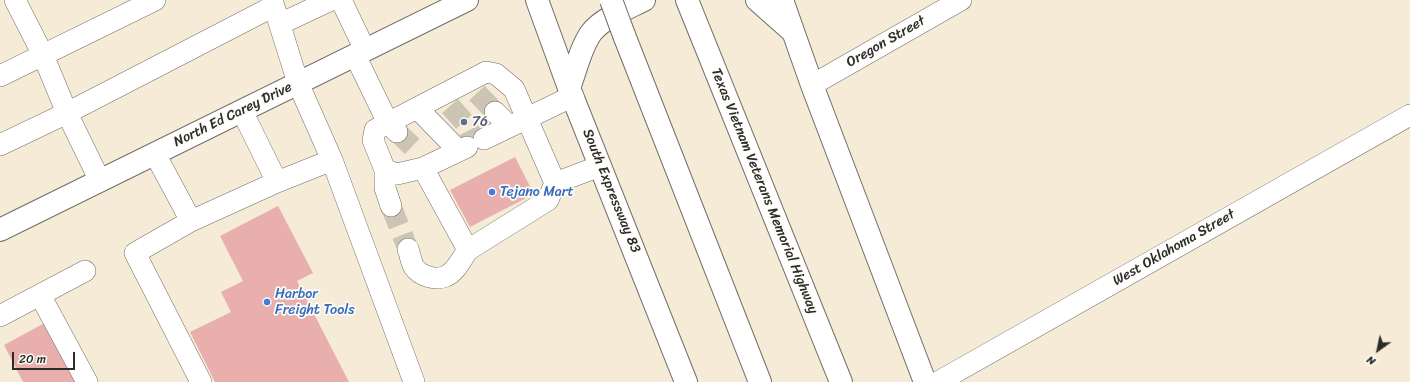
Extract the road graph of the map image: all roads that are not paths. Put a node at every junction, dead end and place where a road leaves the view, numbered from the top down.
1 (15, 0) edge
2 (155, 0) edge
3 (331, 0) edge
4 (341, 0) edge
5 (467, 0) edge
6 (537, 0) edge
7 (611, 0) edge
8 (644, 0) edge
9 (757, 0) edge
10 (782, 0) edge
11 (961, 0) edge
12 (689, 5) edge
13 (436, 7) edge
14 (275, 10) edge
15 (793, 32) junction
16 (360, 53) junction
17 (43, 55) junction
18 (0, 76) edge
19 (298, 83) junction
20 (812, 85) junction
21 (571, 92) junction
22 (417, 108) junction
23 (242, 111) junction
24 (495, 112) tunnel mouth
25 (67, 113) junction
26 (1410, 115) edge
27 (518, 122) junction
28 (392, 128) junction
29 (0, 145) edge
30 (470, 146) junction
31 (155, 154) junction
32 (332, 160) junction
33 (424, 161) junction
34 (600, 166) junction
35 (385, 170) junction
36 (100, 181) junction
37 (277, 182) junction
38 (555, 183) junction
39 (391, 206) tunnel mouth
40 (191, 221) junction
41 (0, 230) edge
42 (408, 249) tunnel mouth
43 (468, 250) junction
44 (85, 271) dead end
45 (40, 294) junction
46 (0, 316) edge
47 (87, 382) edge
48 (201, 382) edge
49 (414, 382) edge
50 (686, 382) edge
51 (760, 382) edge
52 (841, 382) edge
53 (925, 382) edge
54 (938, 382) edge

1 - 17 street
2 - 17 street
3 - 14 street
4 - 16 street
5 - 13 main road, North Ed Carey Drive
6 - 21 main road, South Expressway 83
7 - 51 main road, bridge
8 - 21 main road
9 - 15 main road
10 - 15 main road
11 - 20 street, Oregon Street
12 - 52 main road, Texas Vietnam Veterans Memorial Highway
13 - 16 main road, North Ed Carey Drive
14 - 19 street
14 - 25 street
15 - 20 main road
16 - 19 main road, North Ed Carey Drive
16 - 28 street
17 - 18 street
17 - 25 street
19 - 23 main road, North Ed Carey Drive
19 - 32 street
20 - 53 main road
21 - 27 street
21 - 34 main road, South Expressway 83
22 - 27 street
22 - 28 street
22 - 30 street
23 - 31 main road, North Ed Carey Drive
23 - 37 street
24 - 27 street
25 - 29 street
25 - 36 street
26 - 54 street, West Oklahoma Street
27 - 30 street
27 - 38 street
28 - 35 street
30 - 33 street
31 - 36 main road, North Ed Carey Drive
31 - 40 street
32 - 37 street
32 - 49 street
33 - 35 street
33 - 43 street
34 - 38 street
34 - 50 main road, South Expressway 83
35 - 39 street
36 - 41 main road, North Ed Carey Drive
37 - 40 street
38 - 43 street
40 - 48 street
42 - 43 street
44 - 45 street
45 - 46 street
45 - 47 street

